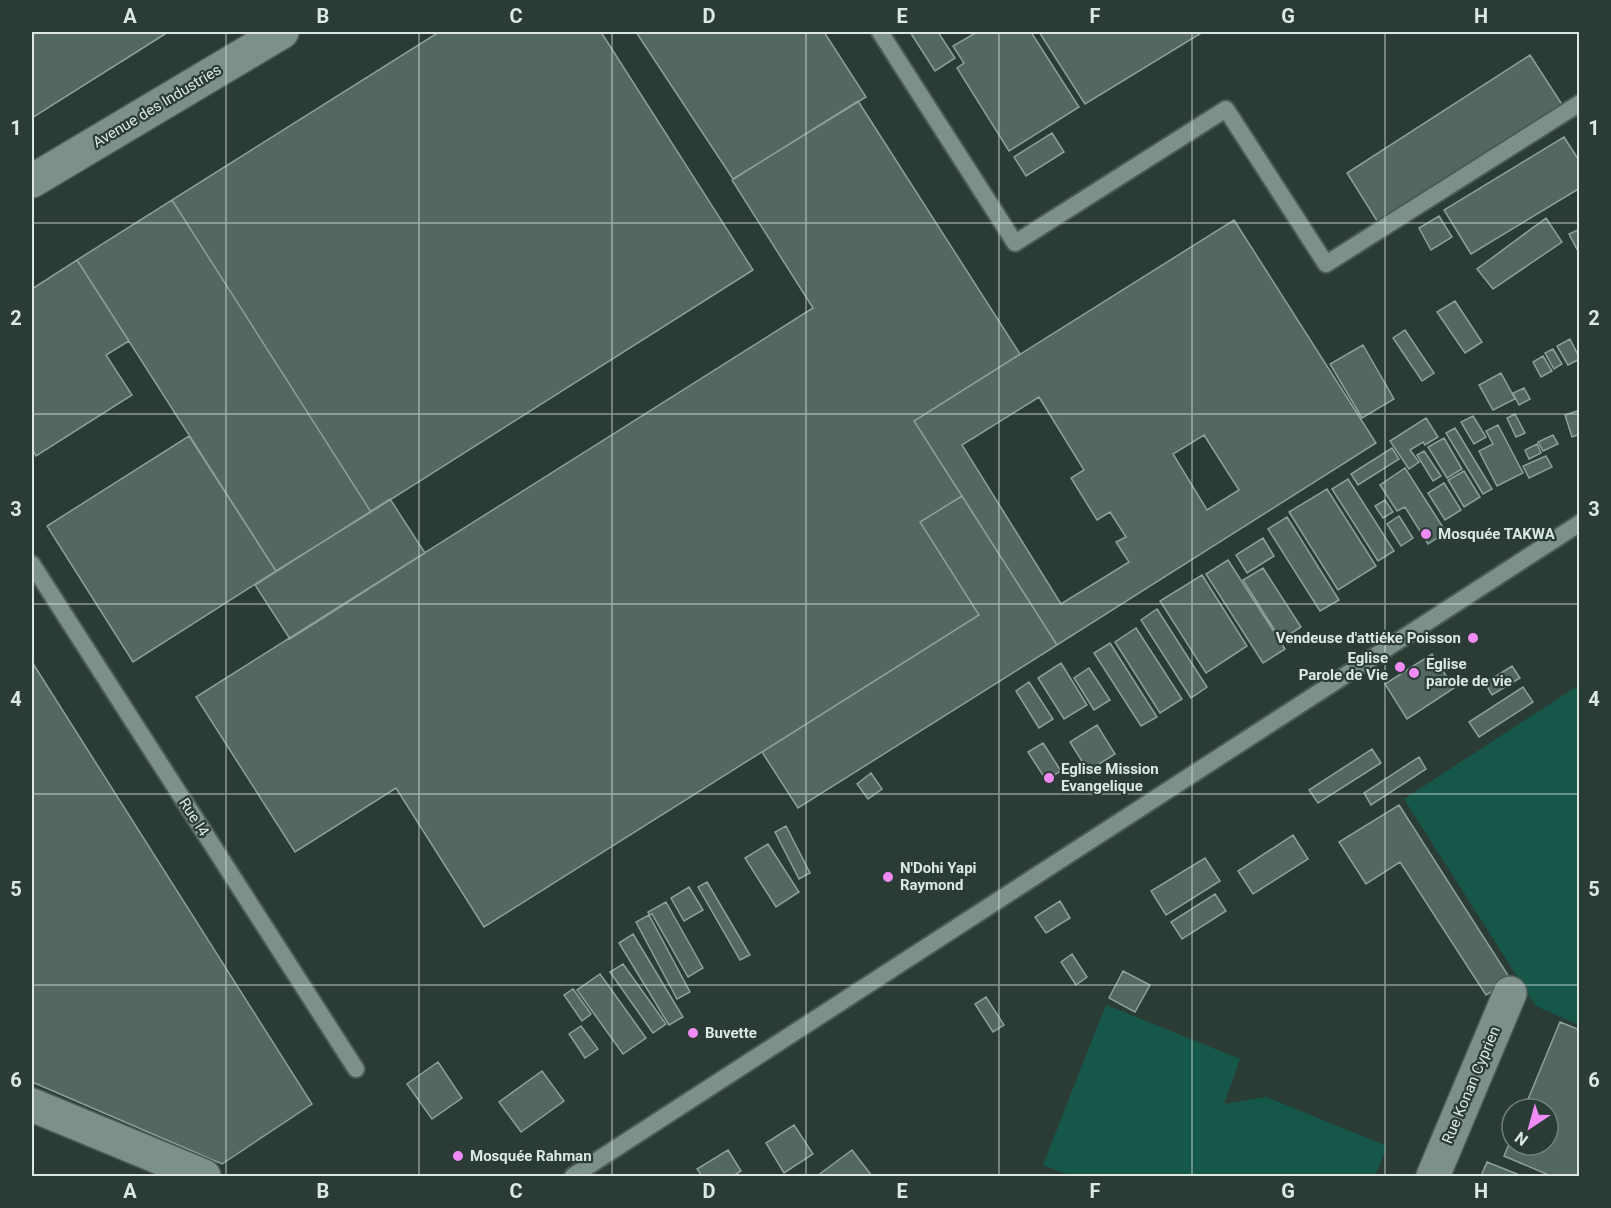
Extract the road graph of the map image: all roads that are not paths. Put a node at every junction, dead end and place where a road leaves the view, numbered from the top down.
1 (282, 32) edge
2 (880, 32) edge
3 (1580, 104) edge
4 (32, 181) edge
5 (1580, 523) edge
6 (32, 564) edge
7 (1510, 993) dead end
8 (356, 1069) dead end
9 (32, 1105) edge
10 (204, 1176) edge
11 (573, 1176) edge
12 (1432, 1176) edge

1 - 4 street, Avenue des Industries
2 - 3 lane
5 - 11 lane
6 - 8 lane, Rue I4
7 - 12 street, Rue Konan Cyprien
9 - 10 street

